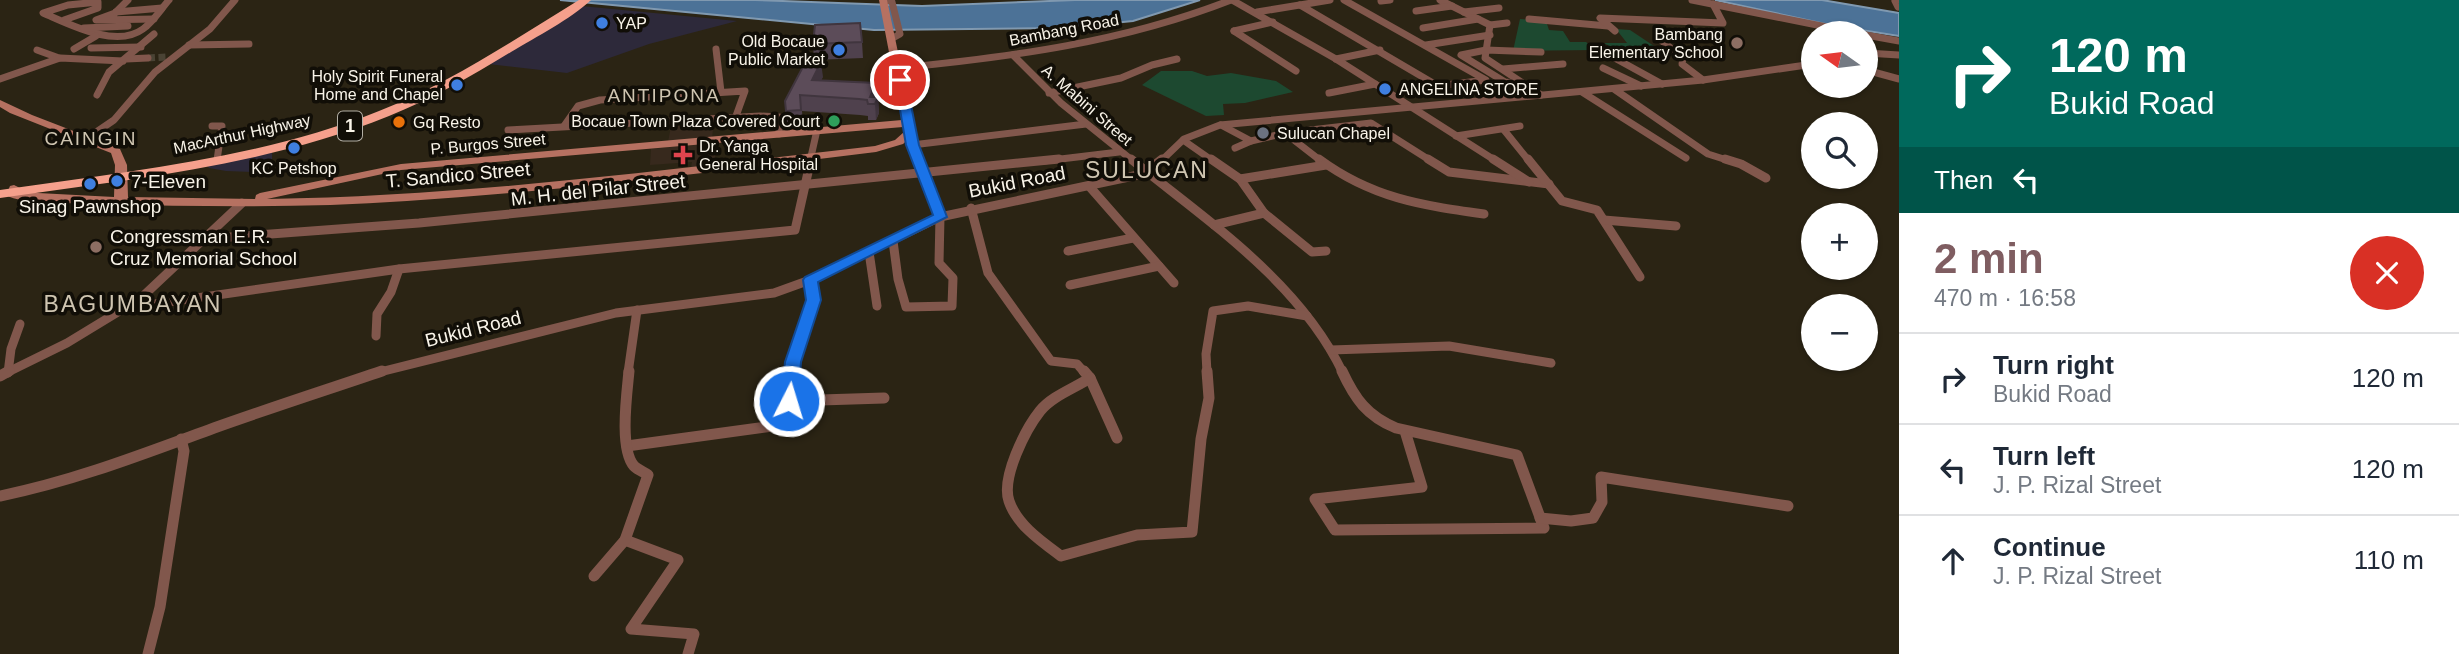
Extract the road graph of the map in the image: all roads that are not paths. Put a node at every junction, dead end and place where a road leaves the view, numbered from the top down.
1 (235, 0) edge
2 (1232, 0) edge
3 (1330, 0) edge
4 (1344, 0) edge
5 (1390, 0) edge
6 (1692, 0) edge
7 (1897, 0) edge
8 (169, 1) edge
9 (887, 1) edge
10 (1381, 1) edge
11 (99, 2) edge
12 (578, 2) edge
13 (1446, 2) edge
14 (126, 3) edge
15 (1300, 5) junction
16 (1713, 5) junction
17 (1898, 7) edge
18 (162, 8) junction
19 (1499, 8) dead end
20 (1416, 11) dead end
21 (1257, 12) junction
22 (1464, 12) junction
23 (115, 13) junction
24 (54, 16) junction
25 (1478, 19) junction
26 (1529, 19) dead end
27 (64, 20) junction
28 (96, 20) junction
29 (152, 22) junction
30 (1273, 22) junction
31 (1801, 22) edge
32 (1507, 23) dead end
33 (1490, 25) junction
34 (77, 27) junction
35 (1423, 28) dead end
36 (154, 34) dead end
37 (1490, 34) junction
38 (97, 36) junction
39 (1657, 37) dead end
40 (1878, 37) edge
41 (1899, 41) edge
42 (249, 44) dead end
43 (188, 45) junction
44 (1426, 45) junction
45 (141, 47) junction
46 (91, 48) dead end
47 (75, 49) dead end
48 (716, 49) dead end
49 (37, 50) dead end
50 (1380, 50) junction
51 (1486, 50) junction
52 (1541, 52) dead end
53 (1878, 54) edge
54 (1013, 55) junction
55 (1899, 55) edge
56 (1611, 56) dead end
57 (166, 57) tunnel mouth
58 (175, 57) junction
59 (60, 58) junction
60 (148, 58) tunnel mouth
61 (1177, 59) dead end
62 (1336, 59) junction
63 (124, 60) junction
64 (1563, 64) dead end
65 (1801, 66) edge
66 (1481, 67) junction
67 (898, 68) junction
68 (1603, 68) dead end
69 (1468, 69) junction
70 (1502, 69) junction
71 (1296, 71) dead end
72 (1878, 73) edge
73 (0, 79) edge
74 (1700, 79) junction
75 (1899, 79) edge
76 (1660, 83) junction
77 (1375, 84) junction
78 (1525, 84) junction
79 (1638, 84) junction
80 (1613, 89) junction
81 (721, 92) junction
82 (1537, 92) junction
83 (1582, 92) junction
84 (1049, 93) junction
85 (1329, 93) dead end
86 (97, 95) dead end
87 (0, 103) edge
88 (1408, 104) junction
89 (736, 116) junction
90 (1086, 124) junction
91 (1220, 125) junction
92 (212, 126) dead end
93 (565, 126) junction
94 (1520, 126) dead end
95 (508, 130) dead end
96 (817, 130) junction
97 (1504, 130) junction
98 (910, 133) junction
99 (779, 134) junction
100 (1285, 134) junction
101 (1456, 136) junction
102 (89, 137) junction
103 (1183, 140) junction
104 (1251, 141) junction
105 (1234, 148) dead end
106 (1119, 152) junction
107 (812, 157) junction
108 (218, 158) junction
109 (1686, 158) dead end
110 (1326, 165) junction
111 (1148, 172) junction
112 (923, 173) junction
113 (121, 174) junction
114 (1766, 178) dead end
115 (1240, 179) junction
116 (1530, 182) junction
117 (1549, 184) junction
118 (805, 185) junction
119 (1089, 186) junction
120 (6, 191) edge
121 (120, 200) junction
122 (242, 203) junction
123 (971, 208) junction
124 (1264, 213) junction
125 (1484, 214) dead end
126 (940, 217) junction
127 (1604, 220) junction
128 (1214, 225) junction
129 (1676, 226) dead end
130 (204, 239) junction
131 (1133, 239) junction
132 (893, 241) junction
133 (1068, 251) dead end
134 (1326, 251) dead end
135 (869, 252) junction
136 (1159, 266) junction
137 (399, 269) junction
138 (1640, 277) dead end
139 (810, 280) junction
140 (1174, 283) dead end
141 (1070, 285) dead end
142 (877, 306) dead end
143 (127, 308) junction
144 (637, 310) junction
145 (1309, 317) junction
146 (20, 324) dead end
147 (376, 336) dead end
148 (1331, 350) junction
149 (1551, 363) dead end
150 (4, 374) edge
151 (1090, 378) junction
152 (884, 398) dead end
153 (789, 401) junction
154 (1405, 431) junction
155 (1117, 438) dead end
156 (181, 439) junction
157 (627, 446) junction
158 (0, 496) edge
159 (1788, 506) dead end
160 (1541, 519) junction
161 (625, 540) junction
162 (594, 576) dead end
163 (148, 654) edge
164 (688, 654) edge

1 - 43 street
2 - 21 street
2 - 54 street, Bambang Road
3 - 15 street
4 - 44 street
5 - 10 street
6 - 16 street
7 - 17 street
8 - 14 street
8 - 18 street
9 - 67 main road
11 - 24 street
11 - 24 street
11 - 27 street
12 - 108 highway, MacArthur Highway / 1
13 - 20 street
13 - 22 street
14 - 23 street
15 - 21 street
15 - 50 street
16 - 26 street
16 - 31 street
18 - 23 street
18 - 29 street
19 - 22 street
21 - 30 street
22 - 25 street
23 - 28 street
24 - 27 street
25 - 33 street
25 - 35 street
27 - 34 street
28 - 29 street
28 - 34 street
29 - 34 street
29 - 38 street
30 - 62 street
30 - 71 street
32 - 33 street
33 - 37 street
34 - 38 street
36 - 45 street
37 - 44 street
37 - 51 street
38 - 47 street
39 - 74 street
40 - 41 street
42 - 43 street
43 - 58 street
44 - 69 street
45 - 46 street
45 - 63 street
48 - 81 street
49 - 59 street
50 - 62 street
50 - 69 street
51 - 52 street
51 - 66 street
51 - 70 street
53 - 55 street
54 - 67 street, Bambang Road
54 - 84 street, A. Mabini Street
56 - 76 street
57 - 58 street
58 - 102 street
59 - 63 street
59 - 73 street
60 - 63 street
61 - 84 street
62 - 77 street
63 - 86 street
64 - 70 street
65 - 74 street, Bukid Road
66 - 69 street
66 - 78 street
67 - 98 main road
68 - 79 street
70 - 78 street
72 - 75 street
74 - 76 street, Bukid Road
76 - 79 street, Bukid Road
77 - 85 street
77 - 88 street
78 - 82 street
79 - 80 street, Bukid Road
80 - 83 street, Bukid Road
80 - 114 street
81 - 89 street
81 - 93 street
82 - 83 street, Bukid Road
82 - 88 street, Bukid Road
83 - 109 street
84 - 90 street, A. Mabini Street
87 - 102 main road
88 - 91 street, Bukid Road
88 - 101 street
89 - 93 street
89 - 99 street
90 - 98 street, T. Sandico Street
90 - 106 street, A. Mabini Street
91 - 103 street, Bukid Road
91 - 104 street
92 - 108 street
93 - 95 street
94 - 97 street
96 - 98 main road, P. Burgos Street
96 - 99 main road, P. Burgos Street
96 - 107 street
97 - 101 street
97 - 117 street
98 - 107 main road, T. Sandico Street
98 - 112 street
99 - 122 main road, P. Burgos Street
100 - 104 street
100 - 110 street
100 - 116 street
101 - 116 street
102 - 113 main road
103 - 111 street, Bukid Road
103 - 115 street
104 - 105 street
106 - 111 street, A. Mabini Street
106 - 112 street, M. H. del Pilar Street
107 - 118 street
107 - 122 main road, T. Sandico Street
108 - 113 highway, MacArthur Highway / 1
110 - 115 street
110 - 125 street
111 - 119 street, Bukid Road
111 - 128 street, A. Mabini Street
112 - 118 street, M. H. del Pilar Street
112 - 126 street
113 - 120 highway, MacArthur Highway / 1
113 - 121 main road
115 - 124 street
116 - 117 street
117 - 127 street
118 - 130 street, M. H. del Pilar Street
118 - 137 street
119 - 123 street, Bukid Road
119 - 131 street
120 - 121 main road, T. Sandico Street
121 - 122 main road, T. Sandico Street
122 - 130 street
123 - 126 street, Bukid Road
123 - 151 street
124 - 128 street
124 - 134 street
126 - 132 street, Bukid Road
126 - 132 street
127 - 129 street
127 - 138 street
128 - 145 street, A. Mabini Street
130 - 143 street
131 - 133 street
131 - 136 street
132 - 135 street, Bukid Road
135 - 139 street, Bukid Road
135 - 142 street
136 - 140 street
136 - 141 street
137 - 143 street
137 - 147 street
139 - 144 street, Bukid Road
139 - 153 street
143 - 150 street
144 - 156 street, Bukid Road
144 - 157 street
145 - 148 street, A. Mabini Street
145 - 151 street
146 - 150 street
148 - 149 street
148 - 154 street, A. Mabini Street
151 - 155 street
152 - 153 street
153 - 157 street
154 - 160 street, A. Mabini Street
154 - 160 street
156 - 158 street, Bukid Road
156 - 163 street
157 - 161 street
159 - 160 street
161 - 162 street
161 - 164 street

